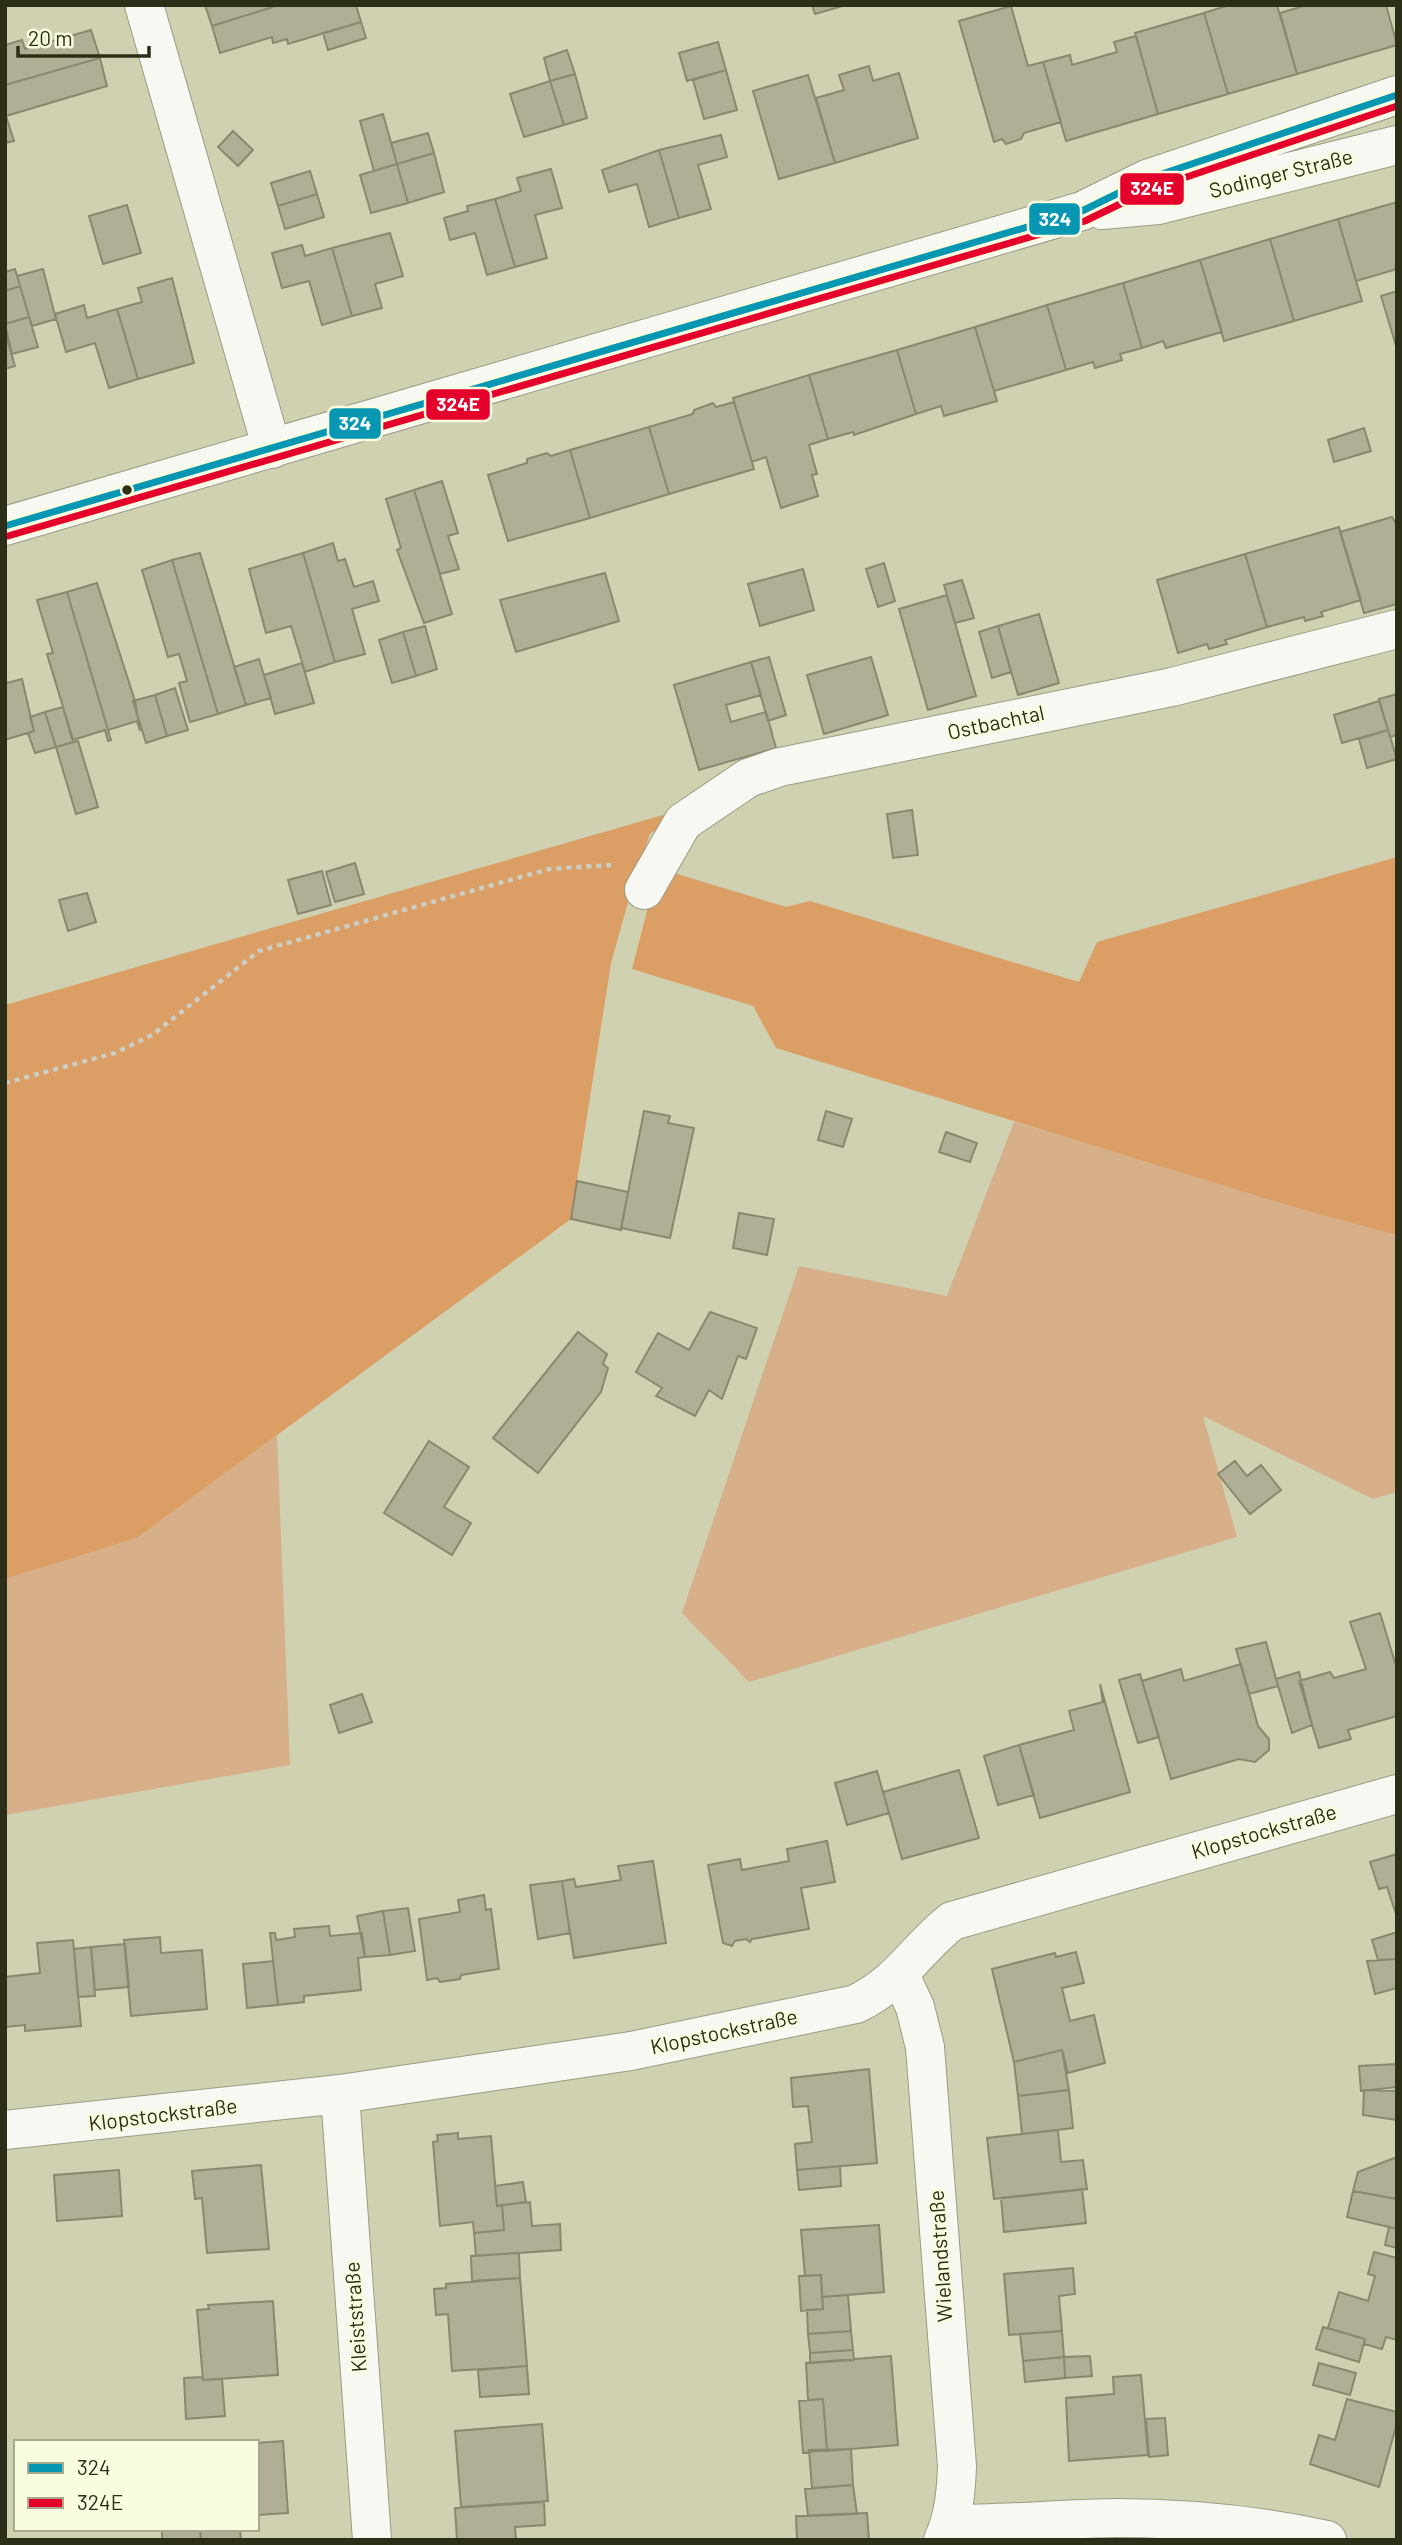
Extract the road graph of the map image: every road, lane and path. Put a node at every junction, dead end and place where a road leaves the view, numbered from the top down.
1 (144, 5) edge
2 (1397, 95) edge
3 (1397, 145) edge
4 (1082, 211) junction
5 (272, 449) junction
6 (5, 526) edge
7 (1397, 629) edge
8 (651, 876) joint
9 (5, 1083) edge
10 (1397, 1794) edge
11 (900, 1975) junction
12 (340, 2094) junction
13 (5, 2130) edge
14 (947, 2532) edge
15 (1014, 2532) edge
16 (372, 2540) edge
17 (1327, 2540) edge

1 - 5 street
2 - 4 street, Sodinger Straße
3 - 4 street, Sodinger Straße
4 - 5 street, Sodinger Straße
5 - 6 street, Sodinger Straße
7 - 8 street, Ostbachtal
8 - 9 path
10 - 11 street, Klopstockstraße
11 - 12 street, Klopstockstraße
11 - 14 street, Wielandstraße
12 - 13 street, Klopstockstraße
12 - 16 street, Kleiststraße
14 - 15 street
15 - 17 street

